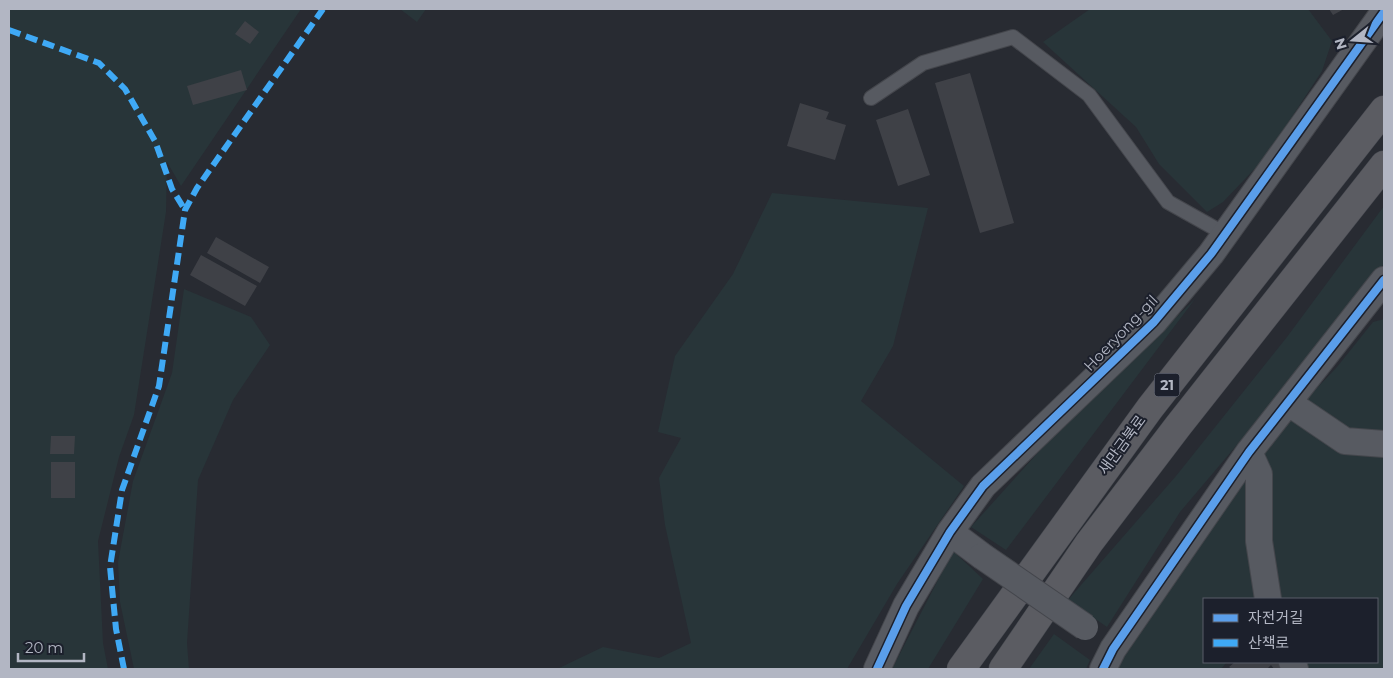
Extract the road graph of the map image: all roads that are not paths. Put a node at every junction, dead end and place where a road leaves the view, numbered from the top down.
1 (1384, 12) edge
2 (870, 98) dead end
3 (1384, 110) edge
4 (1384, 165) edge
5 (1225, 234) junction
6 (1384, 280) edge
7 (1289, 404) junction
8 (1384, 444) edge
9 (1250, 452) junction
10 (950, 532) junction
11 (1268, 598) edge
12 (1108, 659) edge
13 (877, 669) edge
14 (961, 669) edge
15 (1003, 669) edge

1 - 5 street, Hoeryong-gil
2 - 5 lane
3 - 14 highway, 새만금북로 / 21
4 - 15 highway, 21
5 - 10 street, Hoeryong-gil
6 - 7 street
7 - 8 street
7 - 9 street
9 - 11 street
9 - 12 street
10 - 12 street, bridge
10 - 13 street, Hoeryong-gil

